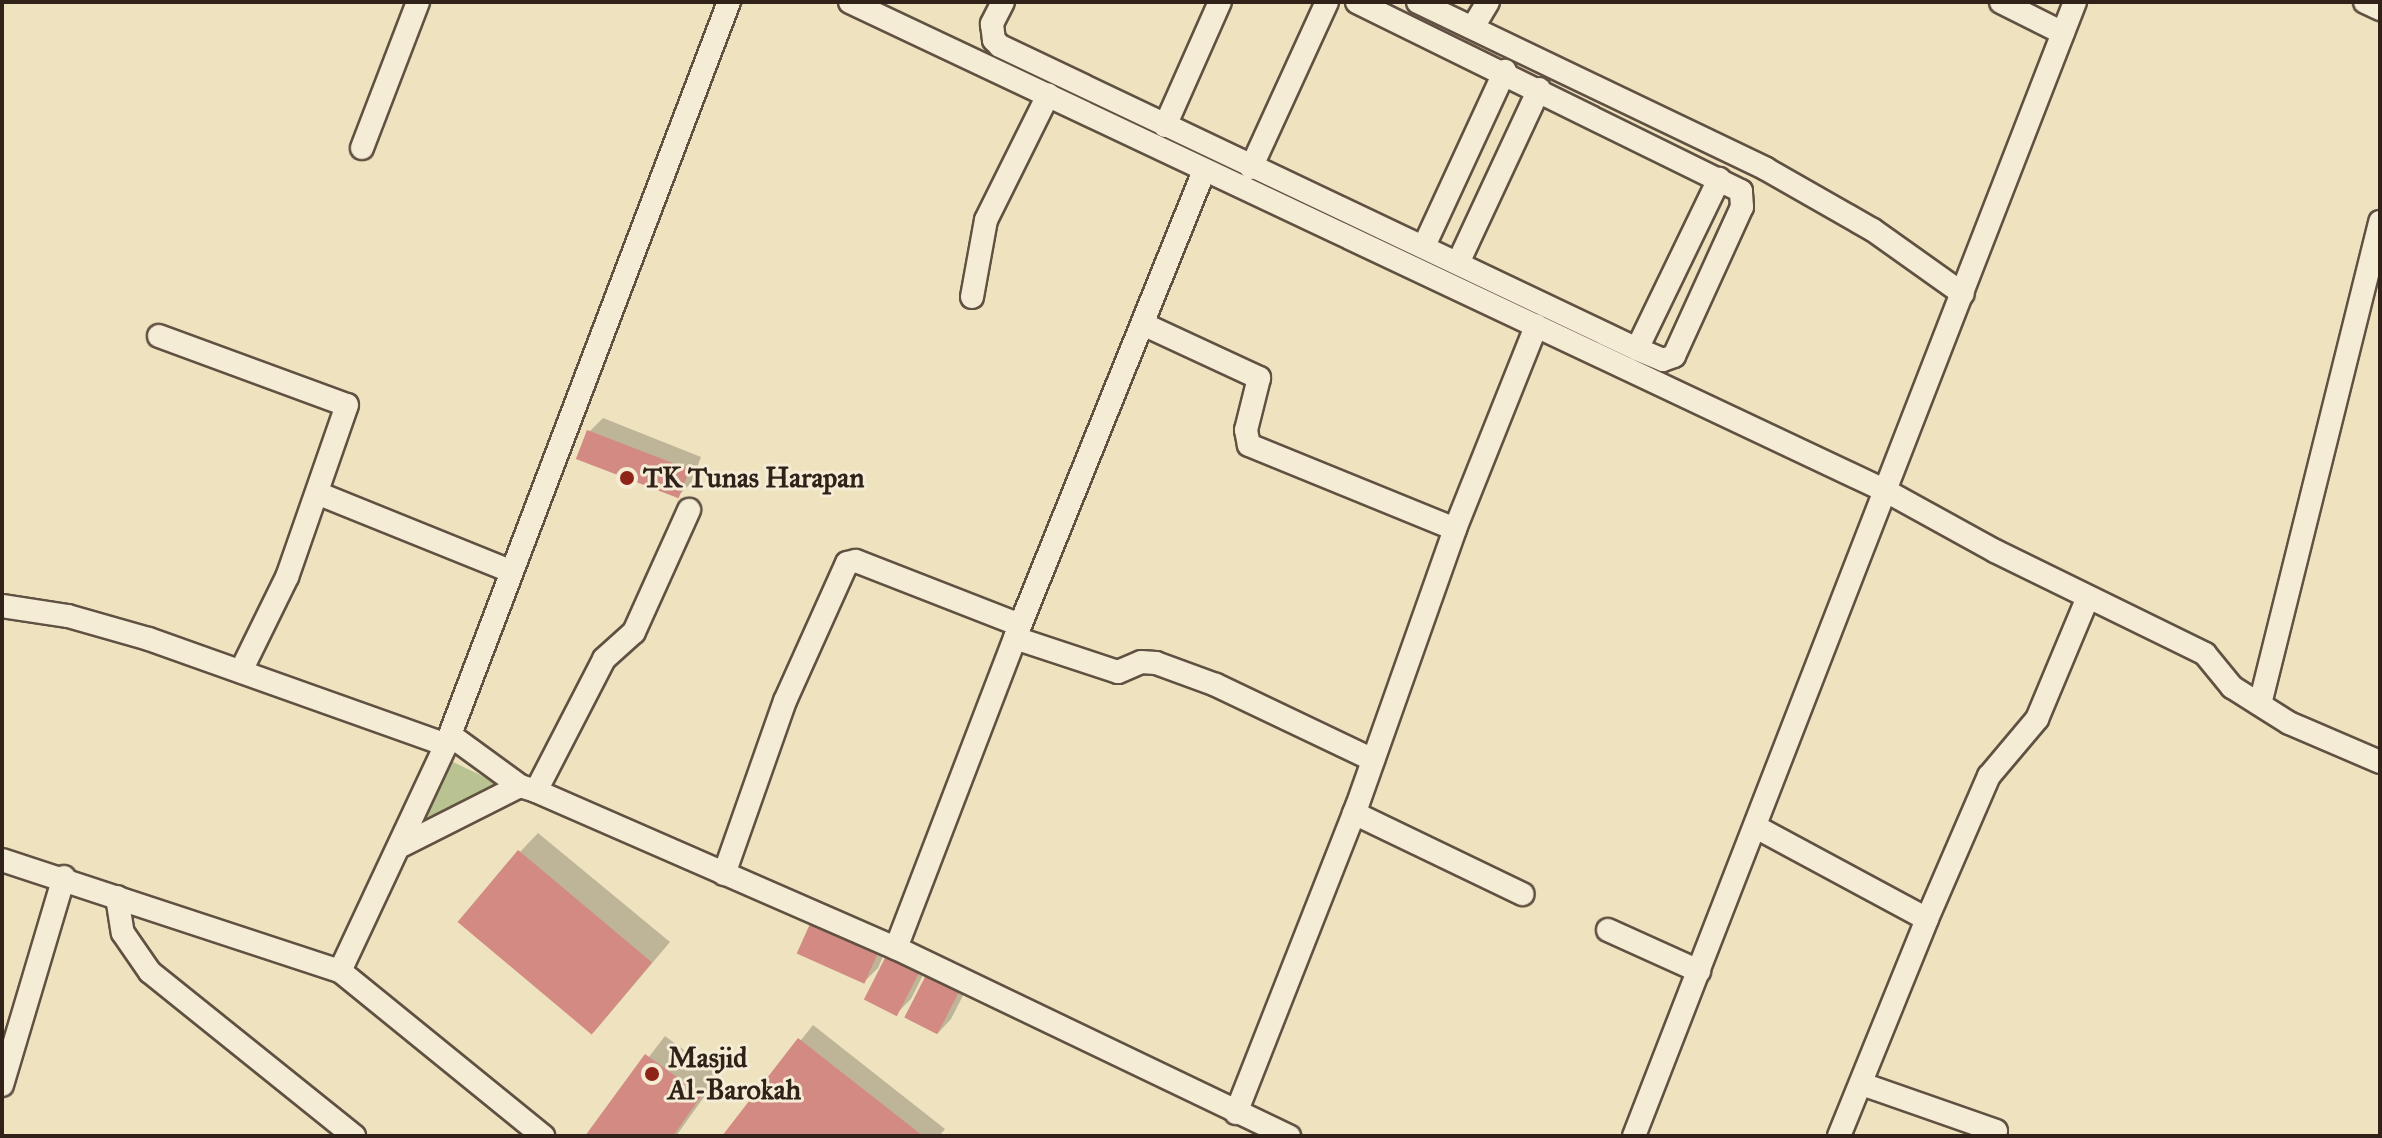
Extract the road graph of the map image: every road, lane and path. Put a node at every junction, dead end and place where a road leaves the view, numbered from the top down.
1 (418, 2) edge
2 (729, 2) edge
3 (850, 2) edge
4 (1003, 2) edge
5 (1220, 2) edge
6 (1327, 2) edge
7 (1357, 2) edge
8 (1418, 2) edge
9 (1488, 2) edge
10 (2001, 2) edge
11 (2075, 2) edge
12 (2365, 2) edge
13 (2380, 9) edge
14 (1473, 27) junction
15 (2063, 33) junction
16 (1505, 71) junction
17 (1539, 89) junction
18 (1048, 95) junction
19 (1165, 126) junction
20 (362, 148) dead end
21 (1251, 168) junction
22 (1204, 171) junction
23 (1719, 179) junction
24 (2380, 222) edge
25 (1424, 246) junction
26 (1458, 263) junction
27 (1963, 294) junction
28 (972, 297) dead end
29 (1145, 325) junction
30 (1536, 326) junction
31 (159, 336) dead end
32 (1637, 349) junction
33 (1886, 491) junction
34 (317, 493) junction
35 (689, 510) dead end
36 (1455, 529) junction
37 (510, 571) junction
38 (2088, 597) junction
39 (2, 606) edge
40 (1017, 632) junction
41 (241, 671) junction
42 (2260, 704) junction
43 (448, 740) junction
44 (1373, 760) junction
45 (2380, 762) edge
46 (528, 789) junction
47 (1354, 813) junction
48 (1756, 827) junction
49 (403, 845) junction
50 (2, 860) edge
51 (724, 874) junction
52 (64, 877) junction
53 (1522, 894) dead end
54 (117, 897) junction
55 (1927, 919) junction
56 (1608, 930) dead end
57 (896, 948) junction
58 (340, 971) junction
59 (1699, 971) junction
60 (2, 1082) edge
61 (1862, 1084) junction
62 (1236, 1113) junction
63 (1996, 1131) dead end
64 (354, 1136) edge
65 (543, 1136) edge
66 (1289, 1136) edge
67 (1634, 1136) edge
68 (1839, 1136) edge

1 - 20 street
2 - 37 street
3 - 18 street
4 - 19 street
5 - 19 street
6 - 21 street
7 - 16 street
8 - 14 street
9 - 14 street
10 - 15 street
11 - 15 street
12 - 13 street
14 - 27 street
15 - 27 street
16 - 17 street
16 - 25 street
17 - 23 street
17 - 26 street
18 - 22 street
18 - 28 street
19 - 21 street
21 - 25 street
22 - 29 street
22 - 30 street
23 - 32 street
23 - 32 street
24 - 42 street
25 - 26 street
26 - 32 street
27 - 33 street
29 - 36 street
29 - 40 street
30 - 33 street
30 - 36 street
31 - 34 street
33 - 38 street
33 - 48 street
34 - 37 street
34 - 41 street
35 - 46 street
36 - 44 street
37 - 43 street
38 - 42 street
38 - 55 street
39 - 41 street
40 - 44 street
40 - 51 street
40 - 57 street
41 - 43 street
42 - 45 street
43 - 46 street
43 - 49 street
44 - 47 street
46 - 49 street
46 - 51 street
47 - 53 street
47 - 62 street
48 - 55 street
48 - 59 street
49 - 58 street
50 - 52 street
51 - 57 street
52 - 54 street
52 - 60 street
54 - 58 street
54 - 64 street
55 - 61 street
56 - 59 street
57 - 62 street
58 - 65 street
59 - 67 street
61 - 63 street
61 - 68 street
62 - 66 street

